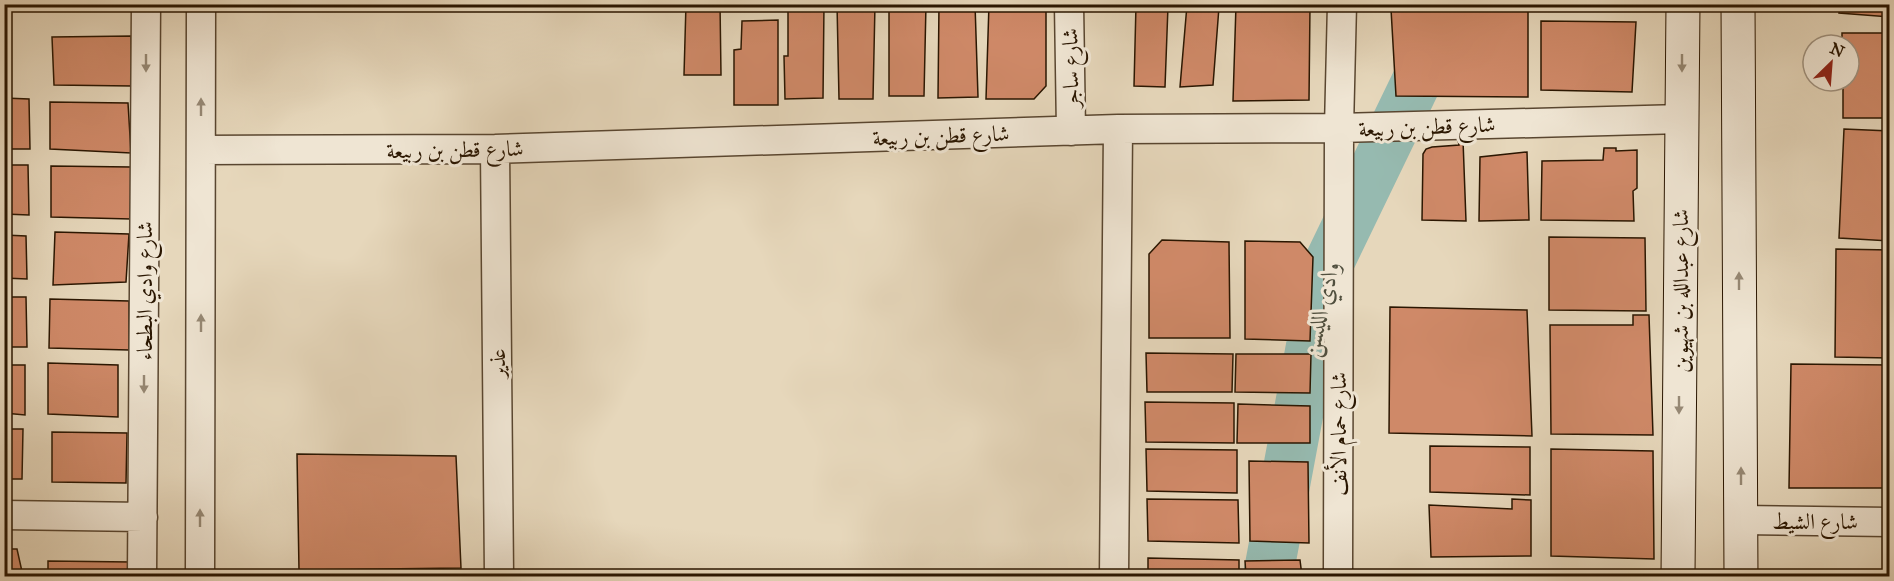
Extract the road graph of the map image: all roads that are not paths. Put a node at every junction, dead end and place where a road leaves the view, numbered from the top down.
1 (146, 4) edge
2 (201, 4) edge
3 (1069, 4) edge
4 (1342, 4) edge
5 (1683, 4) edge
6 (1738, 4) edge
7 (1682, 119) junction
8 (1339, 128) junction
9 (1118, 129) junction
10 (1071, 131) junction
11 (495, 149) junction
12 (201, 150) junction
13 (4, 515) edge
14 (143, 518) junction
15 (1741, 520) junction
16 (1890, 522) edge
17 (142, 576) edge
18 (200, 576) edge
19 (499, 576) edge
20 (1114, 576) edge
21 (1338, 576) edge
22 (1678, 576) edge
23 (1741, 576) edge

1 -> 14 street, شارع وادي البطحاء
12 -> 2 street
3 - 10 street, شارع ساجر
4 - 8 street, شارع حمام الأنف
5 -> 7 street, شارع عبدالله بن شهيوين
15 -> 6 street
7 - 8 street, شارع قطن بن ربيعة
7 -> 22 street, شارع عبدالله بن شهيوين
8 - 9 street, شارع قطن بن ربيعة
8 - 21 street, شارع حمام الأنف
9 - 10 street, شارع قطن بن ربيعة
9 - 20 street
10 - 11 street, شارع قطن بن ربيعة
11 - 12 street, شارع قطن بن ربيعة
11 - 19 street, عذير
18 -> 12 street
13 - 14 street
14 - 17 street, شارع وادي البطحاء
15 - 16 street, شارع الشيط
15 - 23 street

